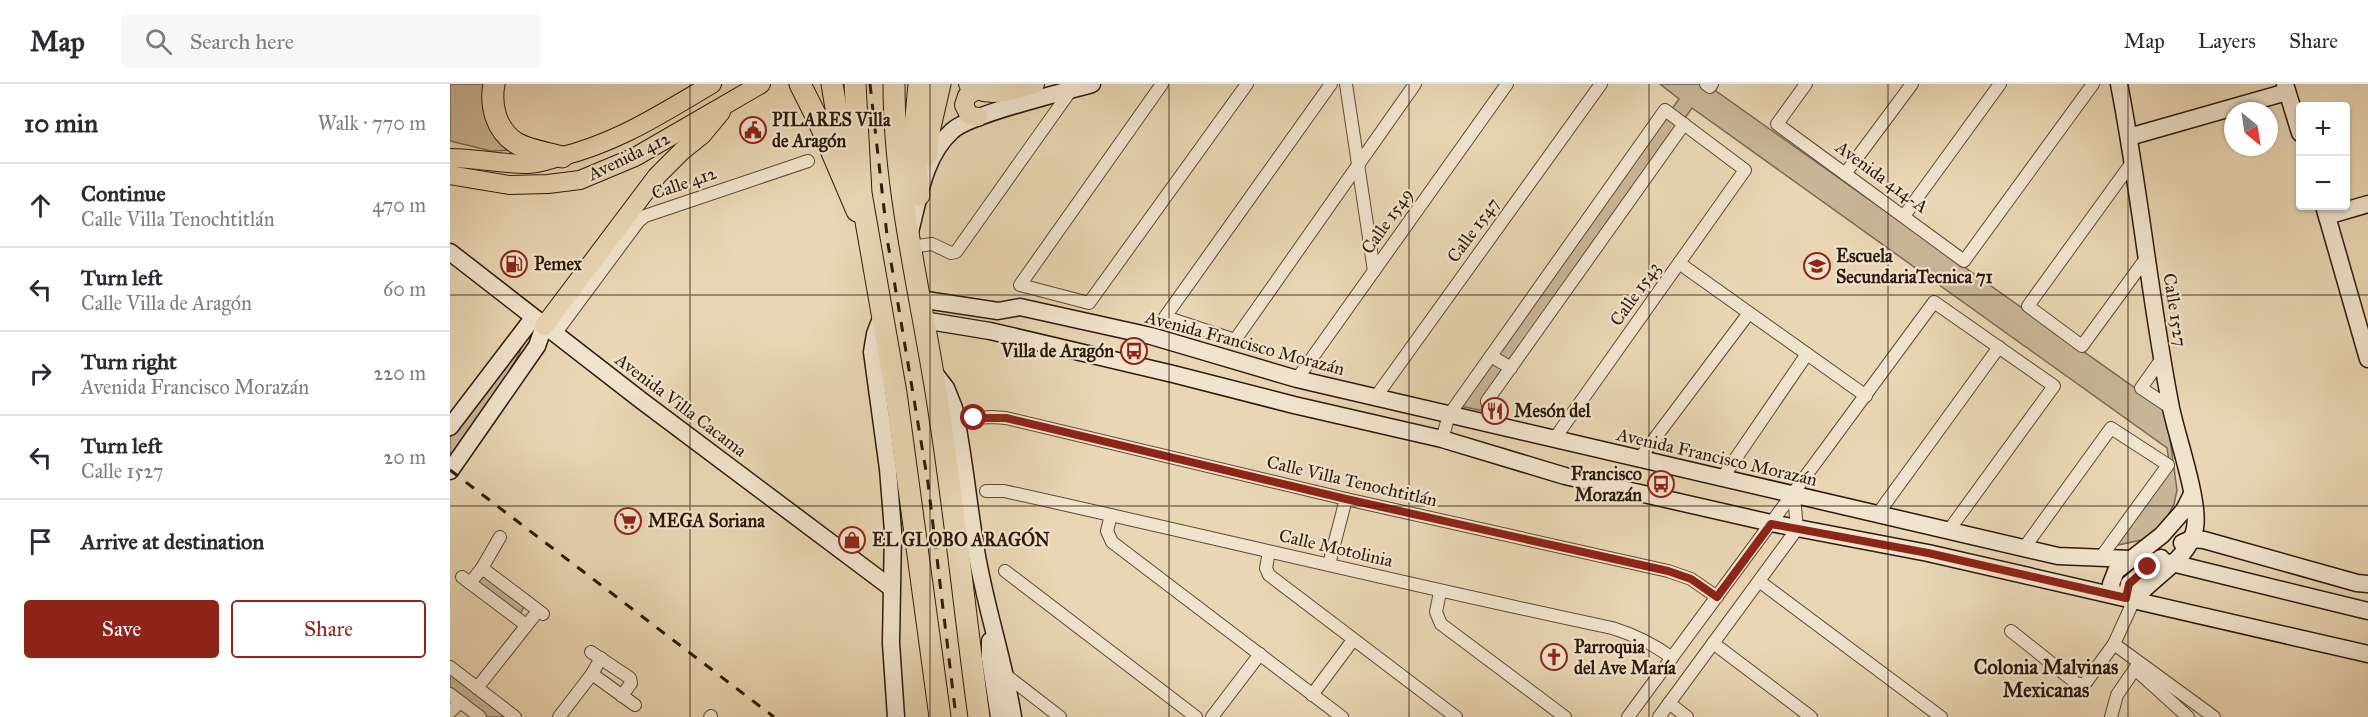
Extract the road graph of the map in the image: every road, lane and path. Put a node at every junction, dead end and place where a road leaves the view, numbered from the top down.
1 (494, 84) edge
2 (712, 84) edge
3 (761, 84) edge
4 (800, 84) edge
5 (832, 84) edge
6 (855, 84) edge
7 (894, 84) edge
8 (919, 84) edge
9 (940, 84) edge
10 (1035, 84) edge
11 (1092, 84) edge
12 (1162, 84) edge
13 (1247, 84) edge
14 (1331, 84) edge
15 (1346, 84) edge
16 (1415, 84) edge
17 (1507, 84) edge
18 (1601, 84) edge
19 (1806, 84) edge
20 (1912, 84) edge
21 (2000, 84) edge
22 (2093, 84) edge
23 (2119, 84) edge
24 (971, 87) edge
25 (2286, 88) edge
26 (1071, 90) junction
27 (728, 104) junction
28 (978, 117) junction
29 (2296, 118) edge
30 (1684, 124) junction
31 (2129, 137) junction
32 (450, 148) edge
33 (561, 157) junction
34 (450, 158) edge
35 (476, 158) junction
36 (808, 161) dead end
37 (2133, 161) junction
38 (1358, 166) junction
39 (925, 174) junction
40 (1845, 174) junction
41 (450, 175) edge
42 (860, 186) junction
43 (919, 195) junction
44 (2368, 204) edge
45 (2325, 211) edge
46 (1904, 216) junction
47 (867, 233) junction
48 (909, 244) junction
49 (450, 252) edge
50 (2147, 257) junction
51 (1679, 263) junction
52 (1374, 271) junction
53 (919, 298) junction
54 (998, 311) junction
55 (1749, 313) junction
56 (882, 316) junction
57 (923, 320) junction
58 (544, 326) junction
59 (990, 331) junction
60 (1999, 347) junction
61 (1807, 354) junction
62 (1491, 356) junction
63 (2163, 357) junction
64 (2368, 359) edge
65 (1511, 368) junction
66 (932, 371) junction
67 (1297, 380) junction
68 (1866, 396) junction
69 (1375, 398) junction
70 (2171, 408) junction
71 (1449, 415) junction
72 (974, 418) dead end
73 (1493, 425) junction
74 (450, 427) edge
75 (1555, 438) junction
76 (1442, 440) junction
77 (1640, 458) junction
78 (450, 471) edge
79 (1723, 477) junction
80 (986, 491) dead end
81 (2192, 494) junction
82 (1794, 495) junction
83 (1346, 499) junction
84 (1111, 514) junction
85 (1877, 515) junction
86 (1771, 524) junction
87 (1797, 529) junction
88 (1949, 531) junction
89 (500, 537) dead end
90 (2192, 539) junction
91 (2024, 548) junction
92 (1269, 552) junction
93 (2101, 557) junction
94 (2131, 559) junction
95 (2164, 562) junction
96 (1329, 564) junction
97 (482, 568) junction
98 (1005, 571) dead end
99 (1759, 581) junction
100 (890, 587) junction
101 (2364, 587) edge
102 (1440, 592) junction
103 (1717, 597) junction
104 (2126, 601) junction
105 (2368, 611) edge
106 (991, 622) junction
107 (526, 626) junction
108 (2011, 631) dead end
109 (1353, 640) junction
110 (1713, 643) junction
111 (2114, 644) junction
112 (1260, 654) junction
113 (2368, 654) edge
114 (1672, 658) junction
115 (2138, 665) junction
116 (450, 667) edge
117 (592, 674) junction
118 (1007, 676) junction
119 (477, 688) junction
120 (1312, 695) junction
121 (622, 696) junction
122 (455, 698) edge
123 (1669, 703) junction
124 (635, 705) dead end
125 (450, 712) edge
126 (896, 715) edge
127 (1630, 716) edge
128 (480, 717) edge
129 (515, 717) edge
130 (559, 717) edge
131 (940, 717) edge
132 (979, 717) edge
133 (999, 717) edge
134 (1013, 717) edge
135 (1060, 717) edge
136 (1196, 717) edge
137 (1212, 717) edge
138 (1342, 717) edge
139 (1456, 717) edge
140 (1565, 717) edge
141 (1659, 717) edge
142 (1687, 717) edge
143 (1811, 717) edge
144 (1941, 717) edge
145 (2111, 717) edge
146 (2188, 717) edge
147 (2214, 717) edge

1 - 33 highway
2 - 33 main road, Avenida 412
3 - 27 main road, Avenida 412
4 - 47 highway
5 - 42 highway
6 - 42 highway
7 - 48 highway
8 - 43 highway
9 - 39 highway
10 - 24 main road
11 - 26 street
12 - 13 street
14 - 38 street
15 - 38 street
16 - 38 street
17 - 52 street, Calle 1549
18 - 69 street, Calle 1547
19 - 40 street, Avenida 414-A
20 - 40 street
21 - 46 street
22 - 46 street, Avenida 414-A
23 - 31 street, Calle 1527
24 - 28 main road
25 - 29 street
25 - 31 street
26 - 28 street
26 - 48 street
27 - 41 main road, Avenida 412
27 - 58 main road
28 - 39 street
30 - 51 street, Calle 1543
30 - 62 street
30 - 65 street
31 - 37 street, Calle 1527
32 - 35 street
33 - 35 main road, Avenida 412
34 - 35 main road, Avenida 412
36 - 58 street, Calle 412
37 - 50 street, Calle 1527
37 - 50 street
38 - 52 street
39 - 43 street
40 - 46 street, Avenida 414-A
42 - 47 highway
43 - 48 street
44 - 45 street
45 - 64 street
47 - 56 highway
48 - 53 highway
49 - 58 street, Avenida Villa Cacama
50 - 63 street, Calle 1527
51 - 55 street
51 - 75 street, Calle 1543
52 - 67 street, Calle 1549
53 - 54 street, Avenida Francisco Morazán
53 - 57 highway
54 - 59 street
54 - 67 street, Avenida Francisco Morazán
55 - 61 street
55 - 77 street
56 - 100 street
56 - 131 highway
57 - 59 street
57 - 66 highway
58 - 74 street
58 - 78 street
58 - 100 street, Avenida Villa Cacama
59 - 76 street
60 - 68 street
60 - 85 street
60 - 88 street
61 - 68 street
61 - 79 street
62 - 65 street
62 - 71 street
63 - 70 street, Calle 1527
63 - 70 street
65 - 73 street
66 - 106 street
66 - 132 highway
67 - 69 street, Avenida Francisco Morazán
68 - 82 street
69 - 71 street, Avenida Francisco Morazán
70 - 81 street, Calle 1527
71 - 73 street, Avenida Francisco Morazán
71 - 76 street
72 - 83 street, Calle Villa Tenochtitlán
73 - 75 street, Avenida Francisco Morazán
75 - 77 street, Avenida Francisco Morazán
76 - 86 street
77 - 79 street, Avenida Francisco Morazán
79 - 82 street, Avenida Francisco Morazán
80 - 84 street, Calle Motolinia
81 - 90 street, Calle 1527
81 - 94 street
82 - 85 street, Avenida Francisco Morazán
82 - 86 street
82 - 87 street
83 - 96 street
83 - 103 street, Calle Villa Tenochtitlán
84 - 92 street, Calle Motolinia
84 - 112 street
85 - 88 street, Avenida Francisco Morazán
86 - 87 street
86 - 103 street
87 - 99 street
87 - 104 street
88 - 91 street, Avenida Francisco Morazán
89 - 97 street
90 - 95 street
90 - 101 street
91 - 93 street, Avenida Francisco Morazán
91 - 93 street
92 - 96 street, Calle Motolinia
92 - 109 street
93 - 94 street, Avenida Francisco Morazán
94 - 95 street, Avenida Francisco Morazán
94 - 104 street
95 - 104 street
95 - 105 street, Avenida Francisco Morazán
96 - 102 street, Calle Motolinia
97 - 107 street
97 - 107 street
98 - 136 street
99 - 110 street
99 - 144 street
100 - 126 street
102 - 114 street, Calle Motolinia
102 - 140 street
103 - 114 street
104 - 111 street
104 - 113 street
106 - 118 street
106 - 133 street
107 - 119 street
108 - 111 street
109 - 120 street
109 - 139 street
110 - 123 street
110 - 143 street
111 - 115 street
112 - 120 street
112 - 137 street
114 - 127 street
115 - 145 street
115 - 146 street
115 - 147 street
116 - 119 street
117 - 121 street
117 - 121 street
117 - 130 street
118 - 134 street
118 - 135 street
119 - 129 street
120 - 138 street
121 - 124 street
122 - 125 street
122 - 128 street
123 - 141 street
123 - 142 street

